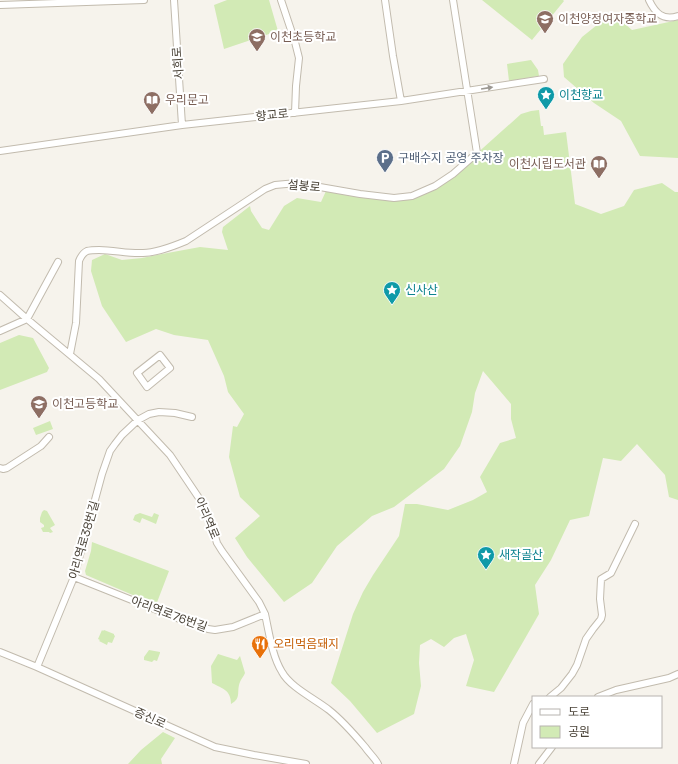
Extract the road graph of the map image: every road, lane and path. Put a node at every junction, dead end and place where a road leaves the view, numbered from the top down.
1 (144, 0) edge
2 (174, 0) edge
3 (281, 0) edge
4 (385, 0) edge
5 (453, 0) edge
6 (649, 0) edge
7 (0, 5) edge
8 (678, 16) edge
9 (544, 79) dead end
10 (466, 91) junction
11 (401, 101) junction
12 (295, 113) junction
13 (182, 125) junction
14 (0, 151) edge
15 (58, 262) dead end
16 (0, 295) edge
17 (27, 319) junction
18 (0, 331) edge
19 (70, 354) junction
20 (170, 368) joint
21 (192, 417) dead end
22 (138, 420) junction
23 (49, 437) dead end
24 (0, 468) edge
25 (635, 524) dead end
26 (74, 577) junction
27 (265, 614) junction
28 (0, 652) edge
29 (36, 667) junction
30 (678, 674) edge
31 (551, 696) edge
32 (601, 696) edge
33 (532, 706) edge
34 (551, 748) edge
35 (306, 764) edge
36 (378, 764) edge
37 (514, 764) edge
38 (539, 764) edge

1 - 7 street
2 - 13 street, 서희로
3 - 12 street
4 - 11 street
5 - 10 street, 설봉로
6 - 8 street
10 -> 9 street, 향교로
10 - 11 street, 향교로
10 - 19 street, 설봉로
11 - 12 street, 향교로
12 - 13 street, 향교로
13 - 14 street, 향교로
15 - 17 street
16 - 17 street, 아리역로
17 - 18 street
17 - 19 street, 아리역로
19 - 22 street, 아리역로
20 - 20 street
21 - 22 street
22 - 26 street, 아리역로38번길
22 - 27 street, 아리역로
23 - 24 street
25 - 31 street
26 - 27 street, 아리역로76번길
26 - 29 street, 아리역로38번길
27 - 36 street, 아리역로
28 - 29 street, 증신로
29 - 35 street, 증신로
30 - 32 street
33 - 37 street
34 - 38 street

